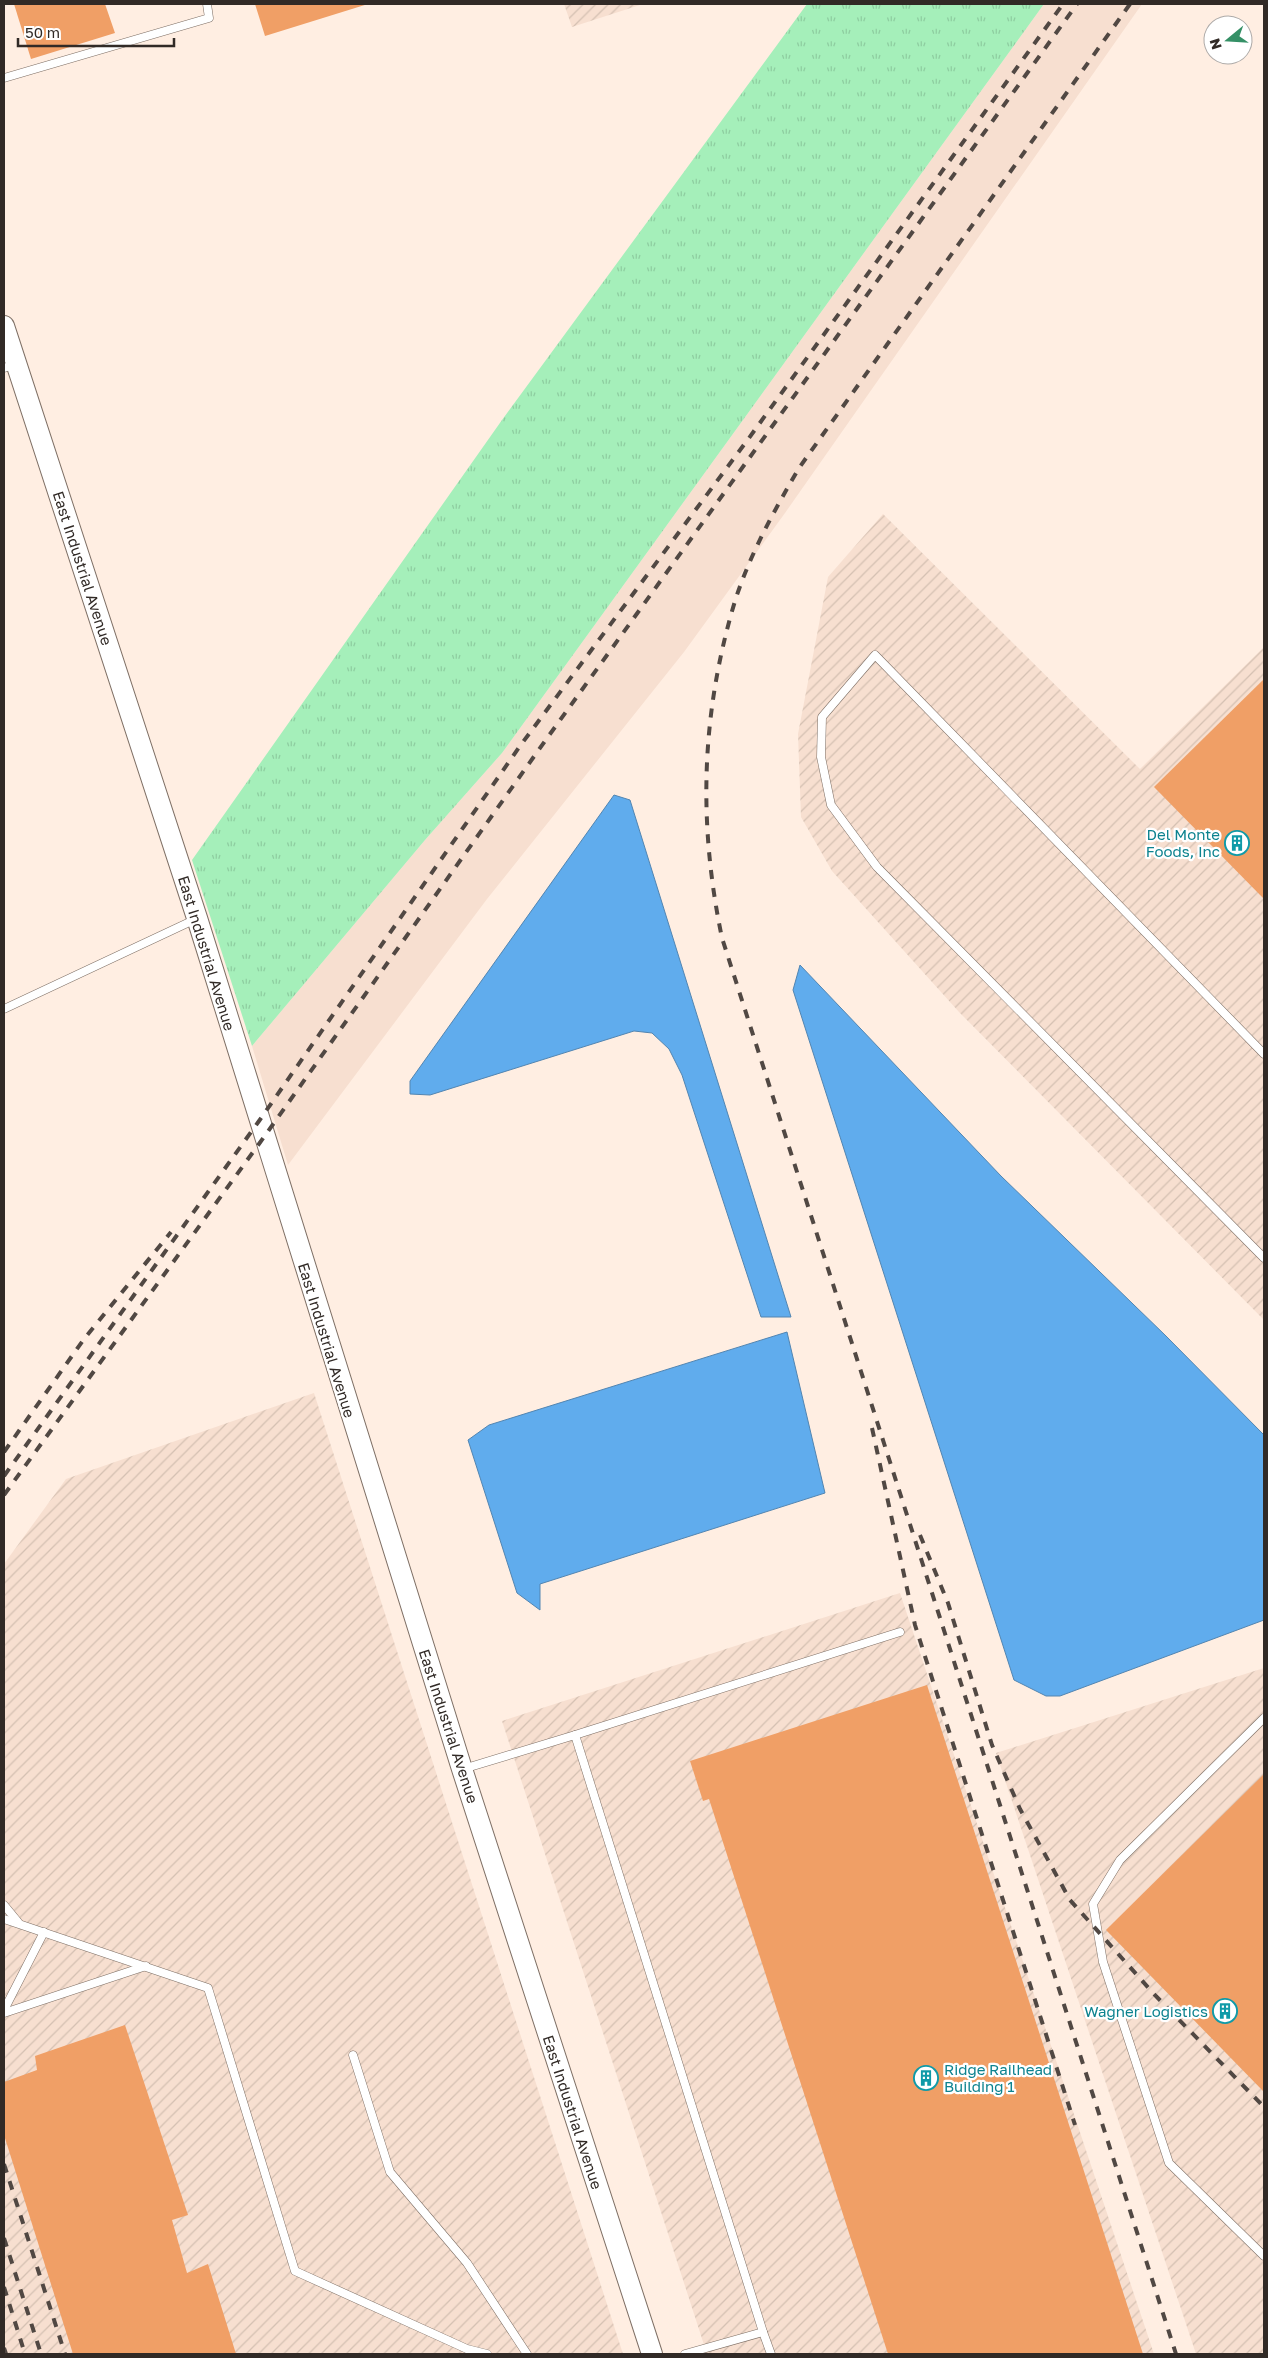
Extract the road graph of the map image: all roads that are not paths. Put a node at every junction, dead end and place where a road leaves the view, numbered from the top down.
1 (207, 4) edge
2 (4, 78) edge
3 (4, 326) edge
4 (10, 366) edge
5 (197, 918) junction
6 (4, 1009) edge
7 (1264, 1054) edge
8 (1264, 1258) edge
9 (900, 1632) dead end
10 (1264, 1718) edge
11 (575, 1735) junction
12 (462, 1769) junction
13 (4, 1905) edge
14 (4, 1919) edge
15 (20, 1924) junction
16 (44, 1932) junction
17 (146, 1966) junction
18 (4, 2010) edge
19 (4, 2013) edge
20 (354, 2055) dead end
21 (1264, 2256) edge
22 (763, 2332) junction
23 (487, 2354) edge
24 (527, 2354) edge
25 (652, 2354) edge
26 (685, 2354) edge
27 (771, 2354) edge

1 - 2 lane
3 - 4 street, East Industrial Avenue
4 - 5 street, East Industrial Avenue
5 - 6 lane
5 - 12 street, East Industrial Avenue
7 - 8 lane
9 - 11 lane
10 - 21 lane
11 - 12 lane
11 - 22 lane
12 - 25 street, East Industrial Avenue
13 - 15 lane
14 - 15 lane
15 - 16 lane
16 - 17 lane
16 - 18 lane
17 - 19 lane
17 - 23 lane
20 - 24 lane
22 - 26 lane
22 - 27 lane

